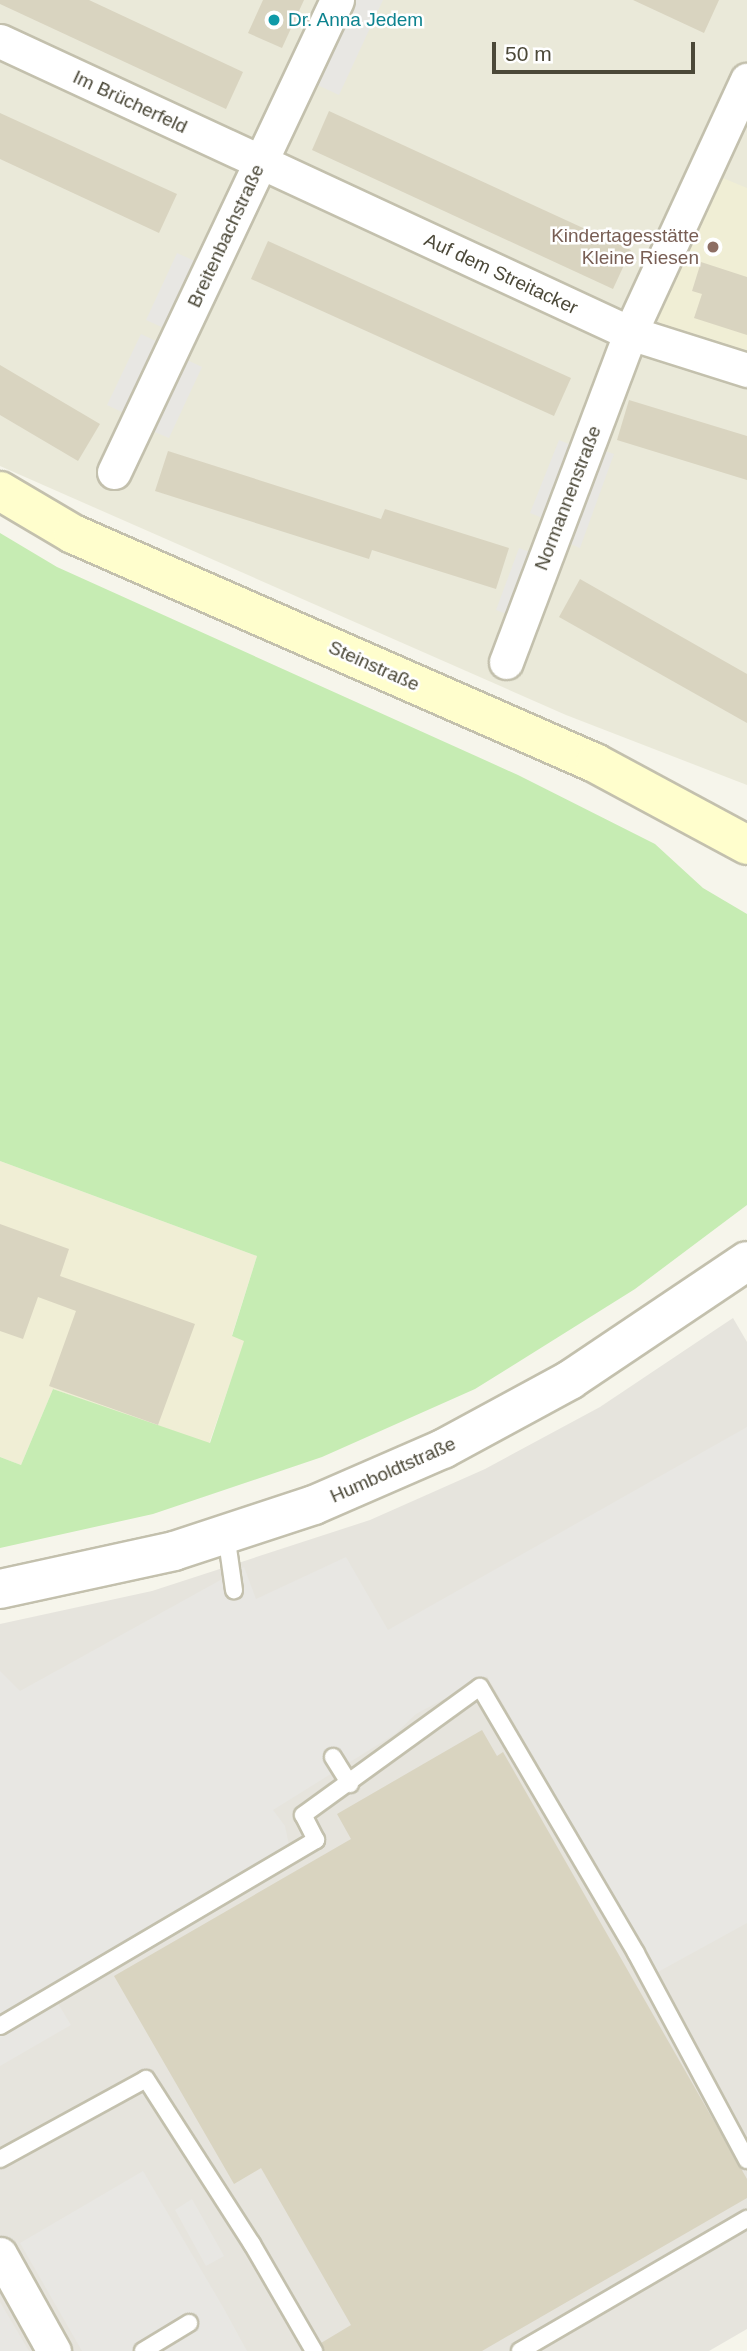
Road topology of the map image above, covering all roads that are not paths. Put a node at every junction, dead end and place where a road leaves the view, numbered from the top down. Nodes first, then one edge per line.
1 (337, 0) edge
2 (0, 41) edge
3 (743, 100) edge
4 (260, 164) junction
5 (630, 333) junction
6 (747, 370) edge
7 (114, 472) dead end
8 (0, 491) edge
9 (506, 662) dead end
10 (747, 845) edge
11 (747, 1261) edge
12 (226, 1535) junction
13 (0, 1590) edge
14 (234, 1590) dead end
15 (333, 1757) dead end
16 (350, 1784) junction
17 (0, 2026) edge
18 (0, 2159) edge
19 (747, 2160) edge
20 (747, 2219) edge
21 (0, 2254) edge
22 (189, 2323) dead end
23 (54, 2351) edge
24 (143, 2351) edge
25 (314, 2351) edge
26 (520, 2351) edge

1 - 4 street, Breitenbachstraße
2 - 4 street, Im Brücherfeld
3 - 5 street, Normannenstraße
4 - 5 street, Auf dem Streitacker
4 - 7 street, Breitenbachstraße
5 - 6 street, Auf dem Streitacker
5 - 9 street, Normannenstraße
8 - 10 main road, Steinstraße
11 - 12 street, Humboldtstraße
12 - 13 street, Humboldtstraße
12 - 14 lane
15 - 16 lane
16 - 17 lane
16 - 19 lane
18 - 25 lane
20 - 26 lane
21 - 23 street
22 - 24 lane

